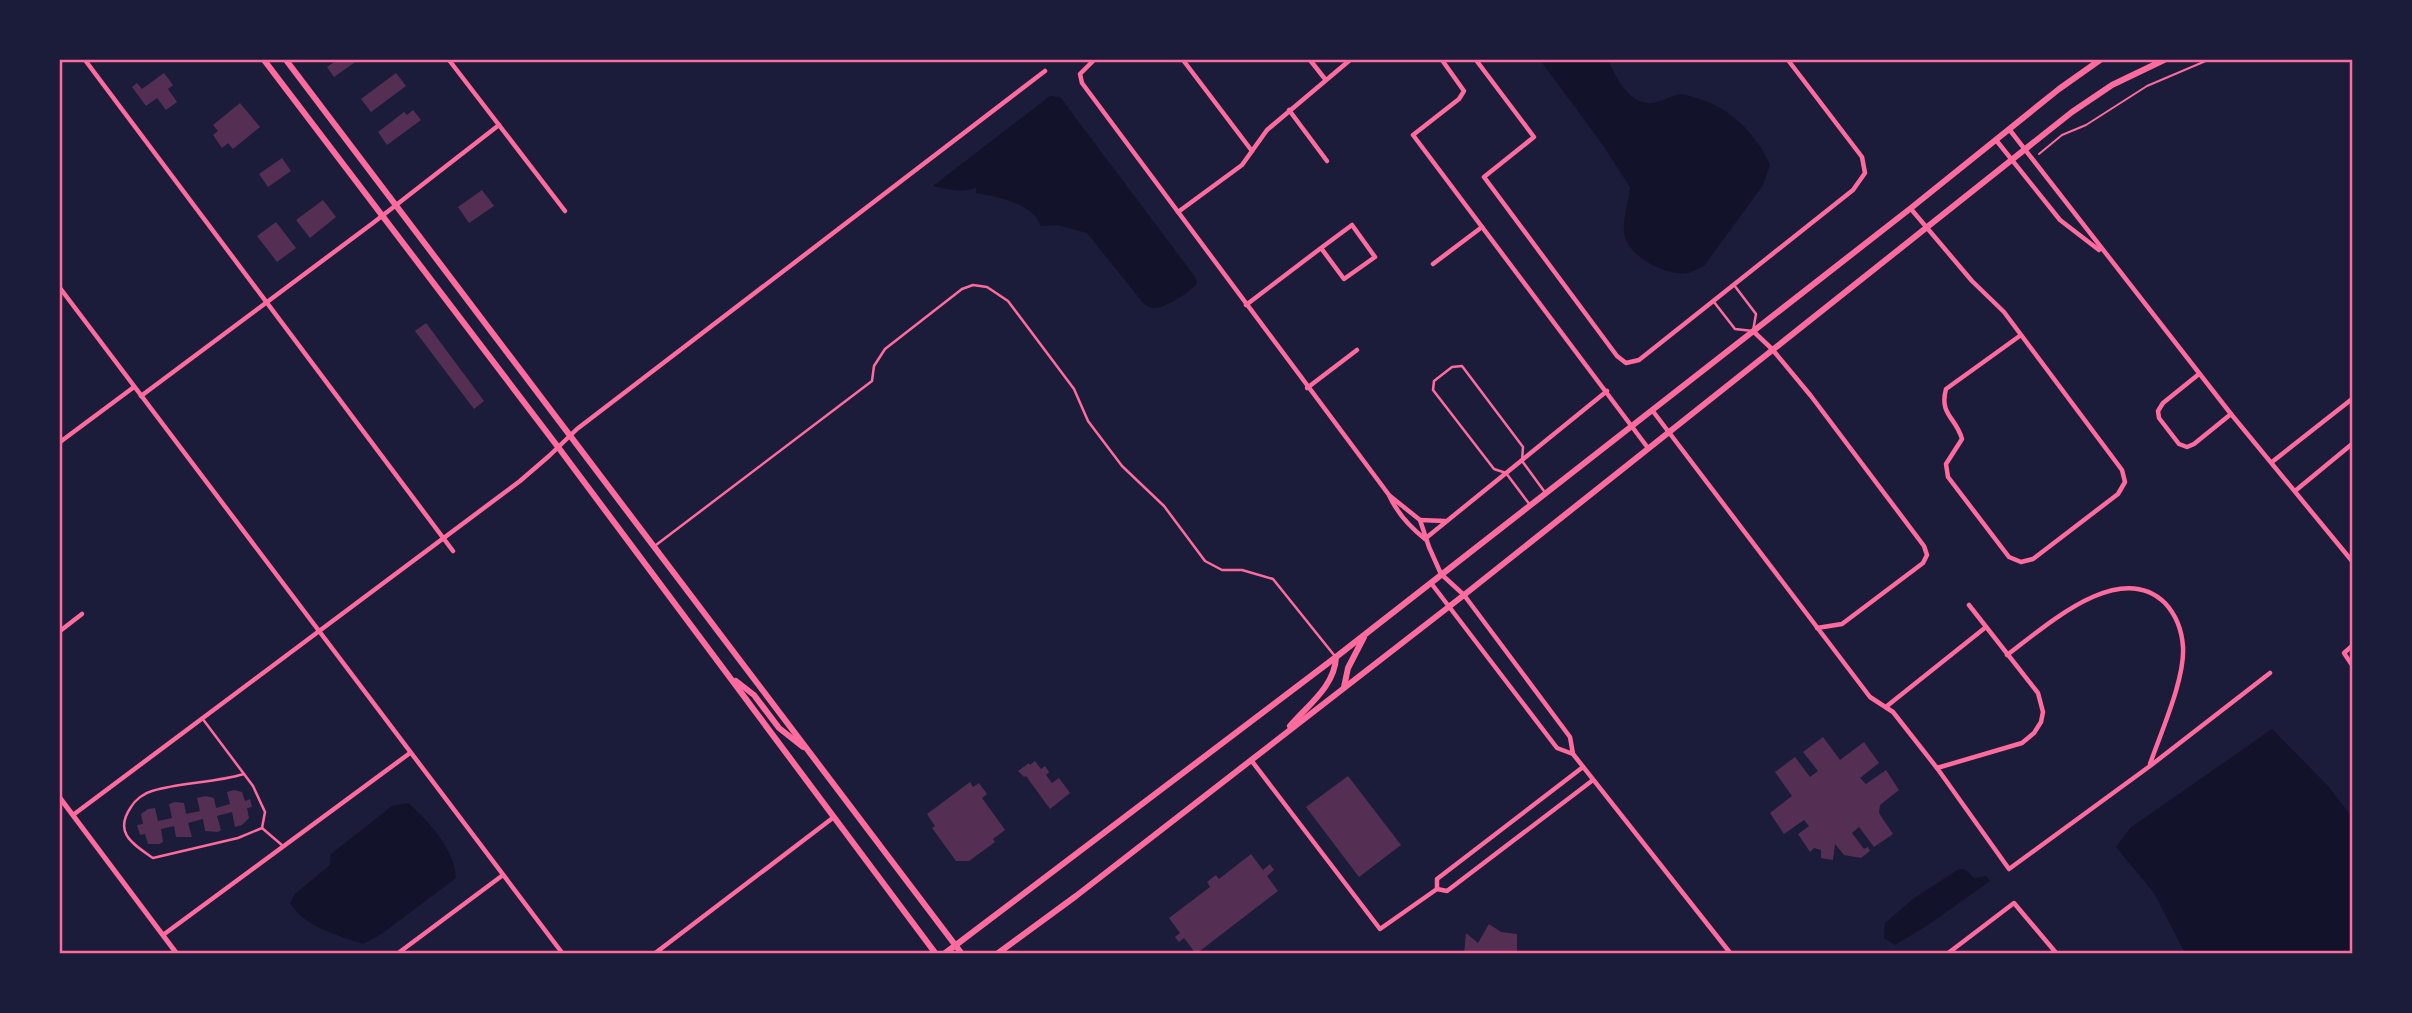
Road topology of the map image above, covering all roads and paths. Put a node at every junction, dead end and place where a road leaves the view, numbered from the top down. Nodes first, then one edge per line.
1 (85, 60) edge
2 (264, 60) edge
3 (286, 60) edge
4 (449, 60) edge
5 (1094, 60) edge
6 (1183, 60) edge
7 (1310, 60) edge
8 (1350, 60) edge
9 (1442, 60) edge
10 (1476, 60) edge
11 (1788, 60) edge
12 (2100, 60) edge
13 (2164, 60) edge
14 (2208, 60) edge
15 (1045, 71) dead end
16 (1325, 79) junction
17 (1289, 110) junction
18 (499, 125) junction
19 (2009, 130) junction
20 (1996, 140) junction
21 (1252, 151) junction
22 (2023, 151) junction
23 (2011, 160) junction
24 (1327, 161) dead end
25 (2031, 161) junction
26 (398, 205) junction
27 (1910, 208) junction
28 (565, 211) dead end
29 (1178, 212) junction
30 (382, 216) junction
31 (1482, 227) junction
32 (1927, 228) junction
33 (1321, 248) junction
34 (2105, 255) junction
35 (1433, 264) dead end
36 (1734, 285) junction
37 (60, 288) edge
38 (267, 302) junction
39 (1714, 302) junction
40 (1246, 305) junction
41 (1753, 331) junction
42 (2021, 335) junction
43 (1772, 349) junction
44 (1357, 350) dead end
45 (2199, 374) junction
46 (134, 387) junction
47 (1307, 388) junction
48 (1607, 391) junction
49 (142, 396) junction
50 (2353, 399) edge
51 (1653, 410) junction
52 (2231, 414) junction
53 (1632, 426) junction
54 (1669, 432) junction
55 (570, 436) junction
56 (60, 442) edge
57 (2353, 444) edge
58 (558, 447) junction
59 (1648, 448) junction
60 (1522, 461) junction
61 (2272, 462) junction
62 (1506, 473) junction
63 (2295, 491) junction
64 (1546, 494) junction
65 (1389, 495) junction
66 (1531, 505) junction
67 (1420, 520) junction
68 (1445, 521) junction
69 (443, 538) junction
70 (1425, 538) junction
71 (653, 547) junction
72 (453, 551) dead end
73 (2353, 561) edge
74 (1441, 574) junction
75 (1431, 582) junction
76 (1464, 595) junction
77 (1969, 605) dead end
78 (1448, 607) junction
79 (82, 614) dead end
80 (1818, 628) junction
81 (1986, 628) junction
82 (319, 630) junction
83 (60, 631) edge
84 (1366, 633) junction
85 (2353, 646) edge
86 (2007, 655) junction
87 (1336, 657) junction
88 (2353, 664) edge
89 (2270, 673) dead end
90 (729, 676) junction
91 (1345, 687) junction
92 (1887, 706) junction
93 (202, 718) junction
94 (1276, 740) junction
95 (809, 752) junction
96 (410, 753) junction
97 (1573, 754) junction
98 (1251, 760) junction
99 (1583, 766) junction
100 (2150, 766) junction
101 (1937, 768) junction
102 (244, 774) junction
103 (1593, 780) junction
104 (60, 798) edge
105 (73, 815) junction
106 (834, 817) junction
107 (262, 828) junction
108 (283, 846) junction
109 (503, 874) junction
110 (1437, 889) junction
111 (163, 935) junction
112 (956, 945) junction
113 (177, 954) edge
114 (397, 954) edge
115 (564, 954) edge
116 (654, 954) edge
117 (936, 954) edge
118 (944, 954) edge
119 (962, 954) edge
120 (997, 954) edge
121 (1731, 954) edge
122 (1947, 954) edge
123 (2057, 954) edge

1 - 38 street
2 - 30 main road
3 - 26 main road
4 - 18 street
5 - 29 street
6 - 21 street
7 - 16 street
8 - 16 street
9 - 31 street
10 - 39 street
11 - 36 street
12 - 19 main road
13 - 22 main road
14 - 25 path
15 - 55 street
16 - 17 street
17 - 21 street
17 - 24 street
18 - 26 street
18 - 28 street
19 - 20 main road
19 - 22 street
20 - 23 street
20 - 27 main road
21 - 29 street
22 - 23 main road
22 - 25 street
23 - 32 main road
23 - 34 street
25 - 34 street
26 - 30 street
26 - 55 main road
27 - 32 street
27 - 41 main road
29 - 40 street
30 - 38 street
30 - 58 main road
31 - 35 street
31 - 48 street
32 - 42 street
32 - 43 main road
33 - 33 street
33 - 40 street
34 - 45 street
36 - 39 street
36 - 41 lane
37 - 46 street
38 - 49 street
38 - 69 street
39 - 41 lane
40 - 47 street
41 - 43 street
41 - 51 main road
42 - 42 street
43 - 54 main road
43 - 80 street
44 - 47 street
45 - 52 street
45 - 52 street
46 - 49 street
46 - 56 street
47 - 65 street
48 - 53 street
48 - 60 street
49 - 82 street
50 - 61 street
51 - 53 main road
51 - 54 street
52 - 61 street
53 - 59 street
53 - 64 main road
54 - 59 main road
54 - 80 street
55 - 58 street
55 - 71 main road
57 - 63 street
58 - 69 street
58 - 90 main road
59 - 76 main road
60 - 62 street
60 - 62 lane
60 - 64 lane
61 - 63 street
62 - 66 lane
62 - 68 street
63 - 73 street
64 - 66 main road
65 - 67 street
65 - 70 street
66 - 74 main road
67 - 68 street
67 - 70 street
68 - 70 street
69 - 72 street
69 - 82 street
70 - 74 street
71 - 87 lane
71 - 95 main road
74 - 75 main road
74 - 76 street
75 - 78 street
75 - 84 main road
76 - 78 main road
76 - 97 street
77 - 81 street
78 - 91 main road
78 - 97 street
79 - 83 street
80 - 92 street
81 - 86 street
81 - 92 street
82 - 93 street
82 - 96 street
84 - 87 main road
84 - 91 main road
85 - 88 street
86 - 100 street
86 - 101 street
87 - 94 main road
87 - 112 main road
89 - 100 street
90 - 95 main road
90 - 106 main road
91 - 94 main road
92 - 101 street
93 - 102 lane
93 - 105 street
94 - 98 main road
95 - 112 main road
96 - 108 street
96 - 109 street
97 - 99 street
98 - 110 street
98 - 120 main road
99 - 103 street
99 - 110 street
100 - 101 street
102 - 107 lane
102 - 107 lane
103 - 110 street
103 - 121 street
104 - 105 street
105 - 111 street
106 - 116 street
106 - 117 main road
107 - 108 lane
108 - 111 street
109 - 114 street
109 - 115 street
111 - 113 street
112 - 118 main road
112 - 119 main road
122 - 123 street

